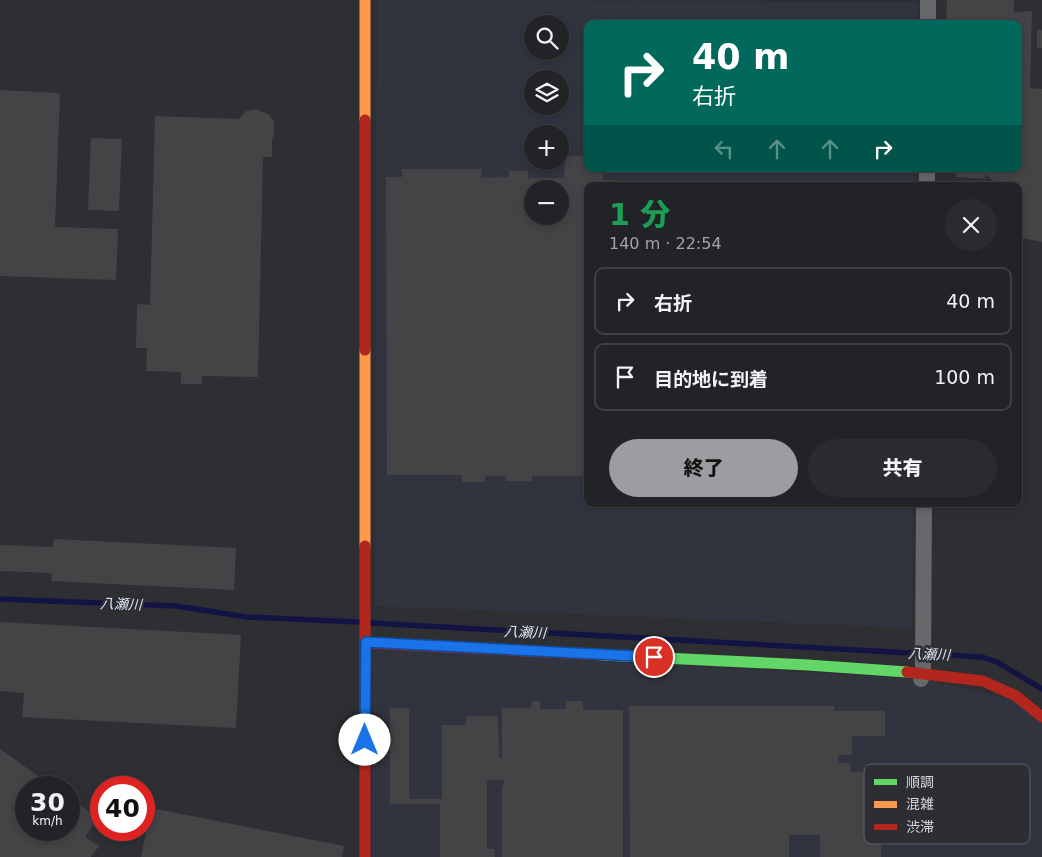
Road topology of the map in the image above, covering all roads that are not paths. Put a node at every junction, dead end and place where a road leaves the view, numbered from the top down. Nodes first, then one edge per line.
1 (366, 0) edge
2 (928, 0) edge
3 (928, 20) edge
4 (924, 507) edge
5 (366, 637) junction
6 (922, 674) junction
7 (1042, 717) edge
8 (365, 857) edge

1 - 5 street
2 - 3 street
4 - 6 street
5 - 6 street
5 - 8 street
6 - 7 street

